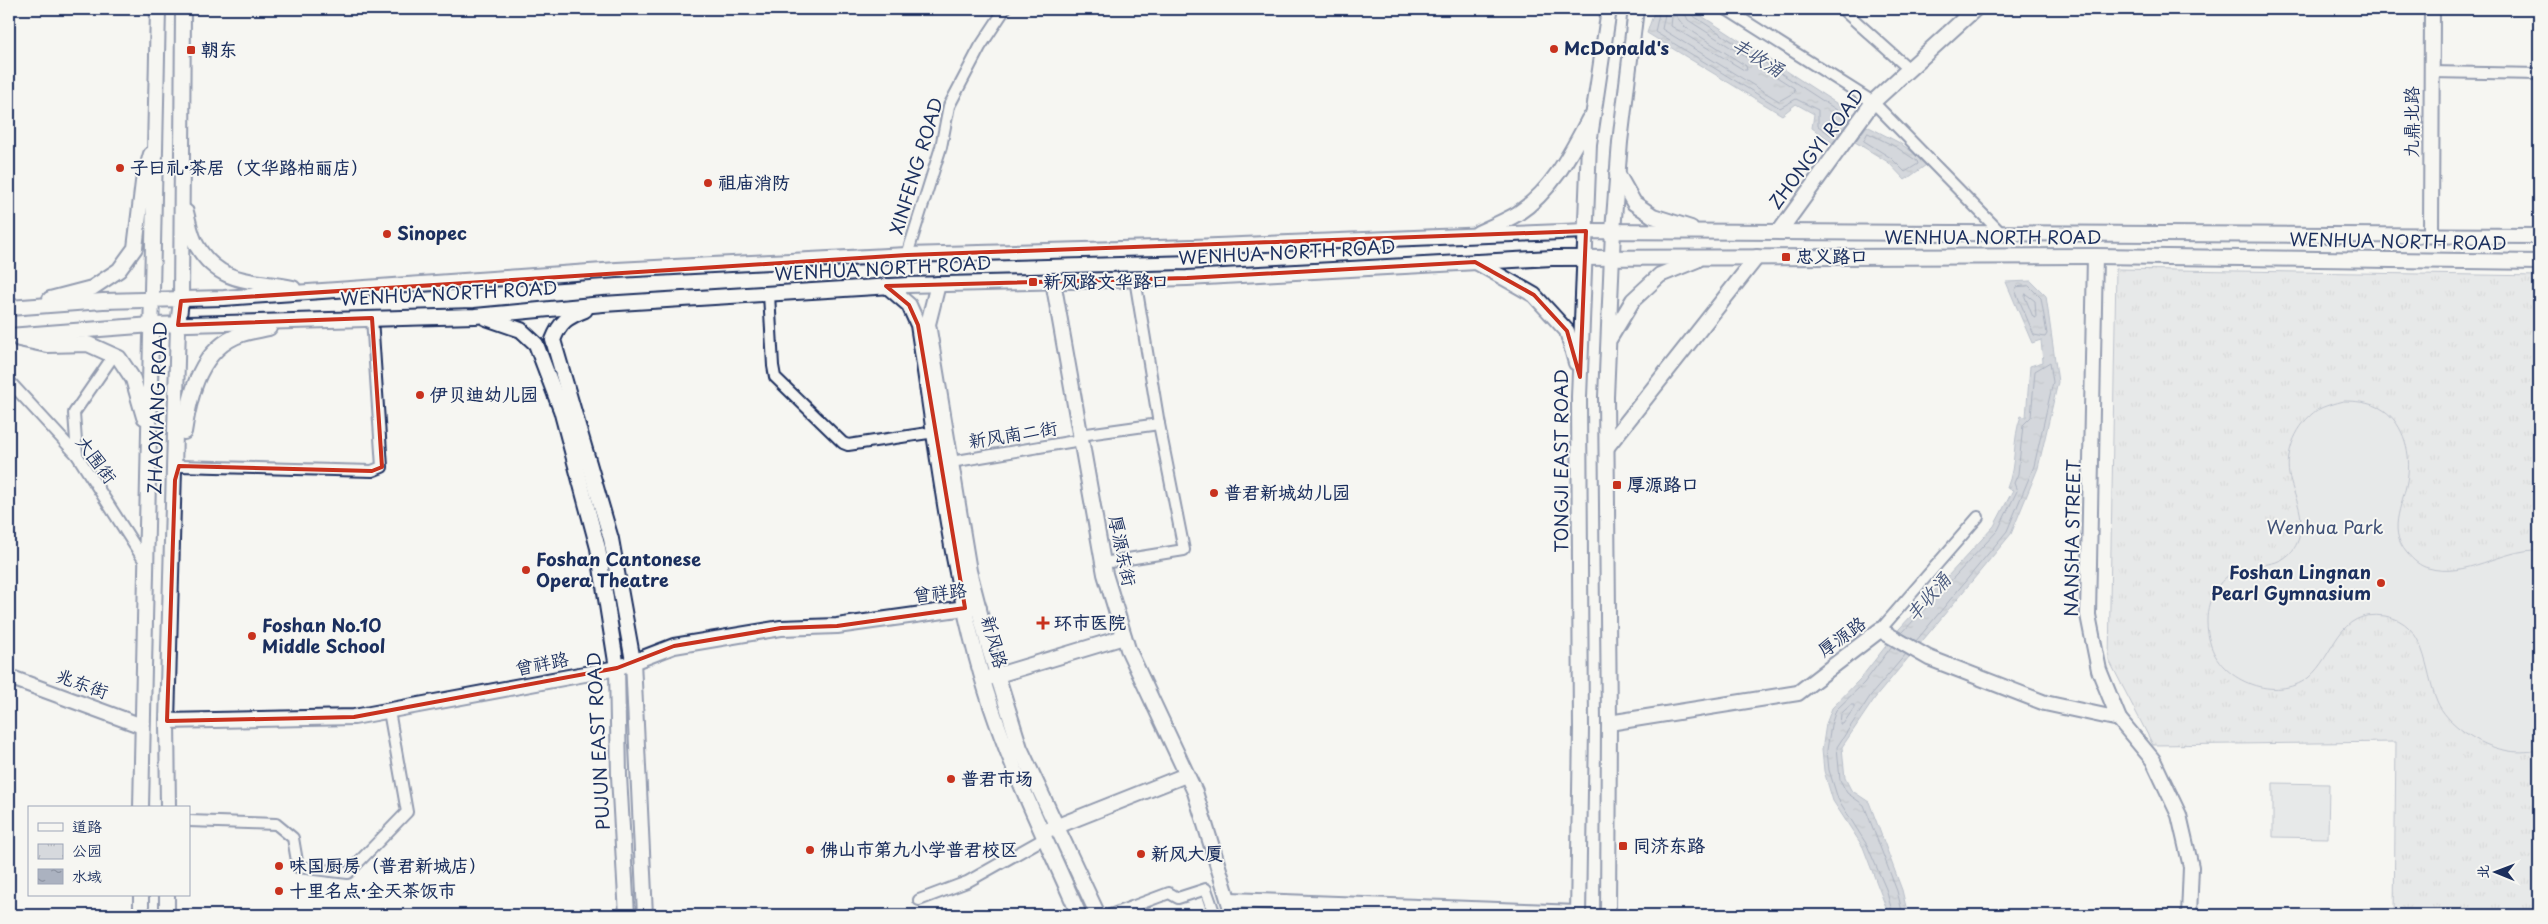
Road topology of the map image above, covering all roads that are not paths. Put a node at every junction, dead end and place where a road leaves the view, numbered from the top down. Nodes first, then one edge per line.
1 (158, 9) edge
2 (183, 9) edge
3 (1005, 9) edge
4 (1609, 9) edge
5 (1636, 9) edge
6 (1726, 9) edge
7 (1842, 9) edge
8 (2432, 9) edge
9 (1966, 11) edge
10 (1909, 69) junction
11 (2431, 72) junction
12 (2539, 74) edge
13 (1871, 105) junction
14 (1594, 107) junction
15 (156, 136) junction
16 (1617, 173) junction
17 (182, 198) junction
18 (1586, 231) junction
19 (1613, 231) junction
20 (1703, 232) junction
21 (1779, 232) junction
22 (2001, 233) junction
23 (2431, 235) junction
24 (1473, 236) junction
25 (2539, 236) edge
26 (907, 256) junction
27 (2095, 256) junction
28 (1612, 257) junction
29 (1704, 257) junction
30 (1758, 257) junction
31 (1585, 258) junction
32 (1475, 262) junction
33 (2539, 262) edge
34 (1135, 279) junction
35 (1053, 281) junction
36 (938, 284) junction
37 (886, 286) junction
38 (311, 292) junction
39 (770, 294) junction
40 (152, 300) junction
41 (181, 300) junction
42 (603, 304) junction
43 (11, 308) edge
44 (475, 316) junction
45 (372, 318) junction
46 (306, 319) junction
47 (152, 325) junction
48 (178, 325) junction
49 (9, 336) edge
50 (553, 340) junction
51 (1608, 341) junction
52 (536, 344) junction
53 (114, 355) junction
54 (1580, 377) junction
55 (9, 381) edge
56 (1159, 424) junction
57 (935, 432) junction
58 (1080, 438) junction
59 (1607, 447) junction
60 (76, 455) junction
61 (149, 456) junction
62 (951, 462) junction
63 (179, 466) junction
64 (175, 480) junction
65 (1978, 517) dead end
66 (1103, 562) junction
67 (147, 566) junction
68 (972, 608) junction
69 (1880, 630) junction
70 (1124, 637) junction
71 (633, 661) junction
72 (617, 668) junction
73 (9, 677) edge
74 (991, 677) junction
75 (389, 712) junction
76 (2119, 719) junction
77 (167, 721) junction
78 (1609, 723) junction
79 (142, 726) junction
80 (1186, 775) junction
81 (141, 806) edge
82 (168, 806) edge
83 (190, 821) edge
84 (1056, 826) junction
85 (1044, 835) junction
86 (141, 896) edge
87 (167, 896) edge
88 (919, 900) dead end
89 (1230, 900) junction
90 (1578, 914) edge
91 (141, 915) edge
92 (167, 915) edge
93 (627, 915) edge
94 (645, 915) edge
95 (1079, 915) edge
96 (1098, 915) edge
97 (1110, 915) edge
98 (1215, 915) edge
99 (1233, 915) edge
100 (1608, 915) edge
101 (2189, 915) edge

1 - 15 main road, ZHAOXIANG ROAD
2 - 17 main road, ZHAOXIANG ROAD
3 - 26 street, XINFENG ROAD
4 - 14 main road, TONGJI EAST ROAD
5 - 16 main road
6 - 13 street
7 - 10 street
8 - 11 main road, 九鼎北路
9 - 10 main road, ZHONGYI ROAD
10 - 13 main road, ZHONGYI ROAD
11 - 12 street
11 - 23 main road, 九鼎北路
13 - 21 main road, ZHONGYI ROAD
13 - 22 street
14 - 18 main road, TONGJI EAST ROAD
14 - 24 main road
15 - 40 main road, ZHAOXIANG ROAD
15 - 43 main road
16 - 19 main road
16 - 20 main road
17 - 38 main road
17 - 41 main road, ZHAOXIANG ROAD
18 - 19 main road, WENHUA NORTH ROAD
18 - 24 main road, WENHUA NORTH ROAD
18 - 31 main road, TONGJI EAST ROAD
19 - 20 main road, WENHUA NORTH ROAD
19 - 28 main road
20 - 21 main road, WENHUA NORTH ROAD
21 - 22 main road, WENHUA NORTH ROAD
22 - 23 main road, WENHUA NORTH ROAD
23 - 25 main road, WENHUA NORTH ROAD
24 - 26 main road, WENHUA NORTH ROAD
26 - 38 main road, WENHUA NORTH ROAD
27 - 30 main road, WENHUA NORTH ROAD
27 - 33 main road, WENHUA NORTH ROAD
27 - 76 main road, NANSHA STREET
28 - 29 main road, WENHUA NORTH ROAD
28 - 31 main road, WENHUA NORTH ROAD
28 - 51 main road
29 - 30 main road, WENHUA NORTH ROAD
29 - 51 main road
30 - 59 main road
31 - 32 main road, WENHUA NORTH ROAD
31 - 54 main road, TONGJI EAST ROAD
32 - 34 main road, WENHUA NORTH ROAD
32 - 54 main road
34 - 35 main road, WENHUA NORTH ROAD
34 - 56 street
35 - 36 main road, WENHUA NORTH ROAD
35 - 58 main road, 厚源东街
36 - 37 main road, WENHUA NORTH ROAD
36 - 62 main road, 新风路
37 - 39 main road, WENHUA NORTH ROAD
37 - 57 main road, 新风路
38 - 41 main road, WENHUA NORTH ROAD
39 - 42 main road, WENHUA NORTH ROAD
39 - 57 street
40 - 41 main road, WENHUA NORTH ROAD
40 - 43 main road, WENHUA NORTH ROAD
40 - 47 main road, ZHAOXIANG ROAD
41 - 48 main road, ZHAOXIANG ROAD
42 - 44 main road, WENHUA NORTH ROAD
42 - 50 main road
44 - 45 main road, WENHUA NORTH ROAD
44 - 52 main road, PUJUN EAST ROAD
45 - 46 main road, WENHUA NORTH ROAD
45 - 63 street
46 - 48 main road, WENHUA NORTH ROAD
46 - 63 main road
47 - 48 main road, WENHUA NORTH ROAD
47 - 49 main road, WENHUA NORTH ROAD
47 - 61 main road, ZHAOXIANG ROAD
48 - 64 main road, ZHAOXIANG ROAD
49 - 53 main road
50 - 52 main road
50 - 71 main road, PUJUN EAST ROAD
51 - 59 main road
52 - 72 main road, PUJUN EAST ROAD
53 - 60 street
53 - 61 main road
54 - 90 main road, TONGJI EAST ROAD
55 - 60 street, 大围街
56 - 58 street, 新风南二街
56 - 66 street
57 - 68 main road, 新风路
58 - 62 street, 新风南二街
58 - 66 main road, 厚源东街
59 - 78 main road
60 - 67 street, 大围街
61 - 67 main road, ZHAOXIANG ROAD
62 - 68 main road, 新风路
63 - 64 main road
64 - 77 main road, ZHAOXIANG ROAD
65 - 69 street
66 - 70 main road, 厚源东街
67 - 79 main road, ZHAOXIANG ROAD
68 - 71 main road, 曾祥路
68 - 74 main road, 新风路
69 - 76 main road, 厚源路
69 - 78 main road, 厚源路
70 - 74 main road
70 - 80 main road, 厚源东街
71 - 72 main road, 曾祥路
71 - 94 main road, PUJUN EAST ROAD
72 - 75 main road, 曾祥路
72 - 93 main road, PUJUN EAST ROAD
73 - 79 main road, 兆东街
74 - 84 main road, 新风路
74 - 85 main road, 新风路
75 - 77 main road, 曾祥路
75 - 83 street
76 - 101 main road, NANSHA STREET
77 - 82 main road, ZHAOXIANG ROAD
78 - 100 main road
79 - 81 main road, ZHAOXIANG ROAD
80 - 84 main road
80 - 89 main road, 厚源东街
84 - 85 main road
84 - 96 main road, 新风路
85 - 88 street
85 - 95 main road, 新风路
86 - 91 main road
87 - 92 main road
89 - 90 main road
89 - 99 main road, 厚源东街
97 - 98 street

